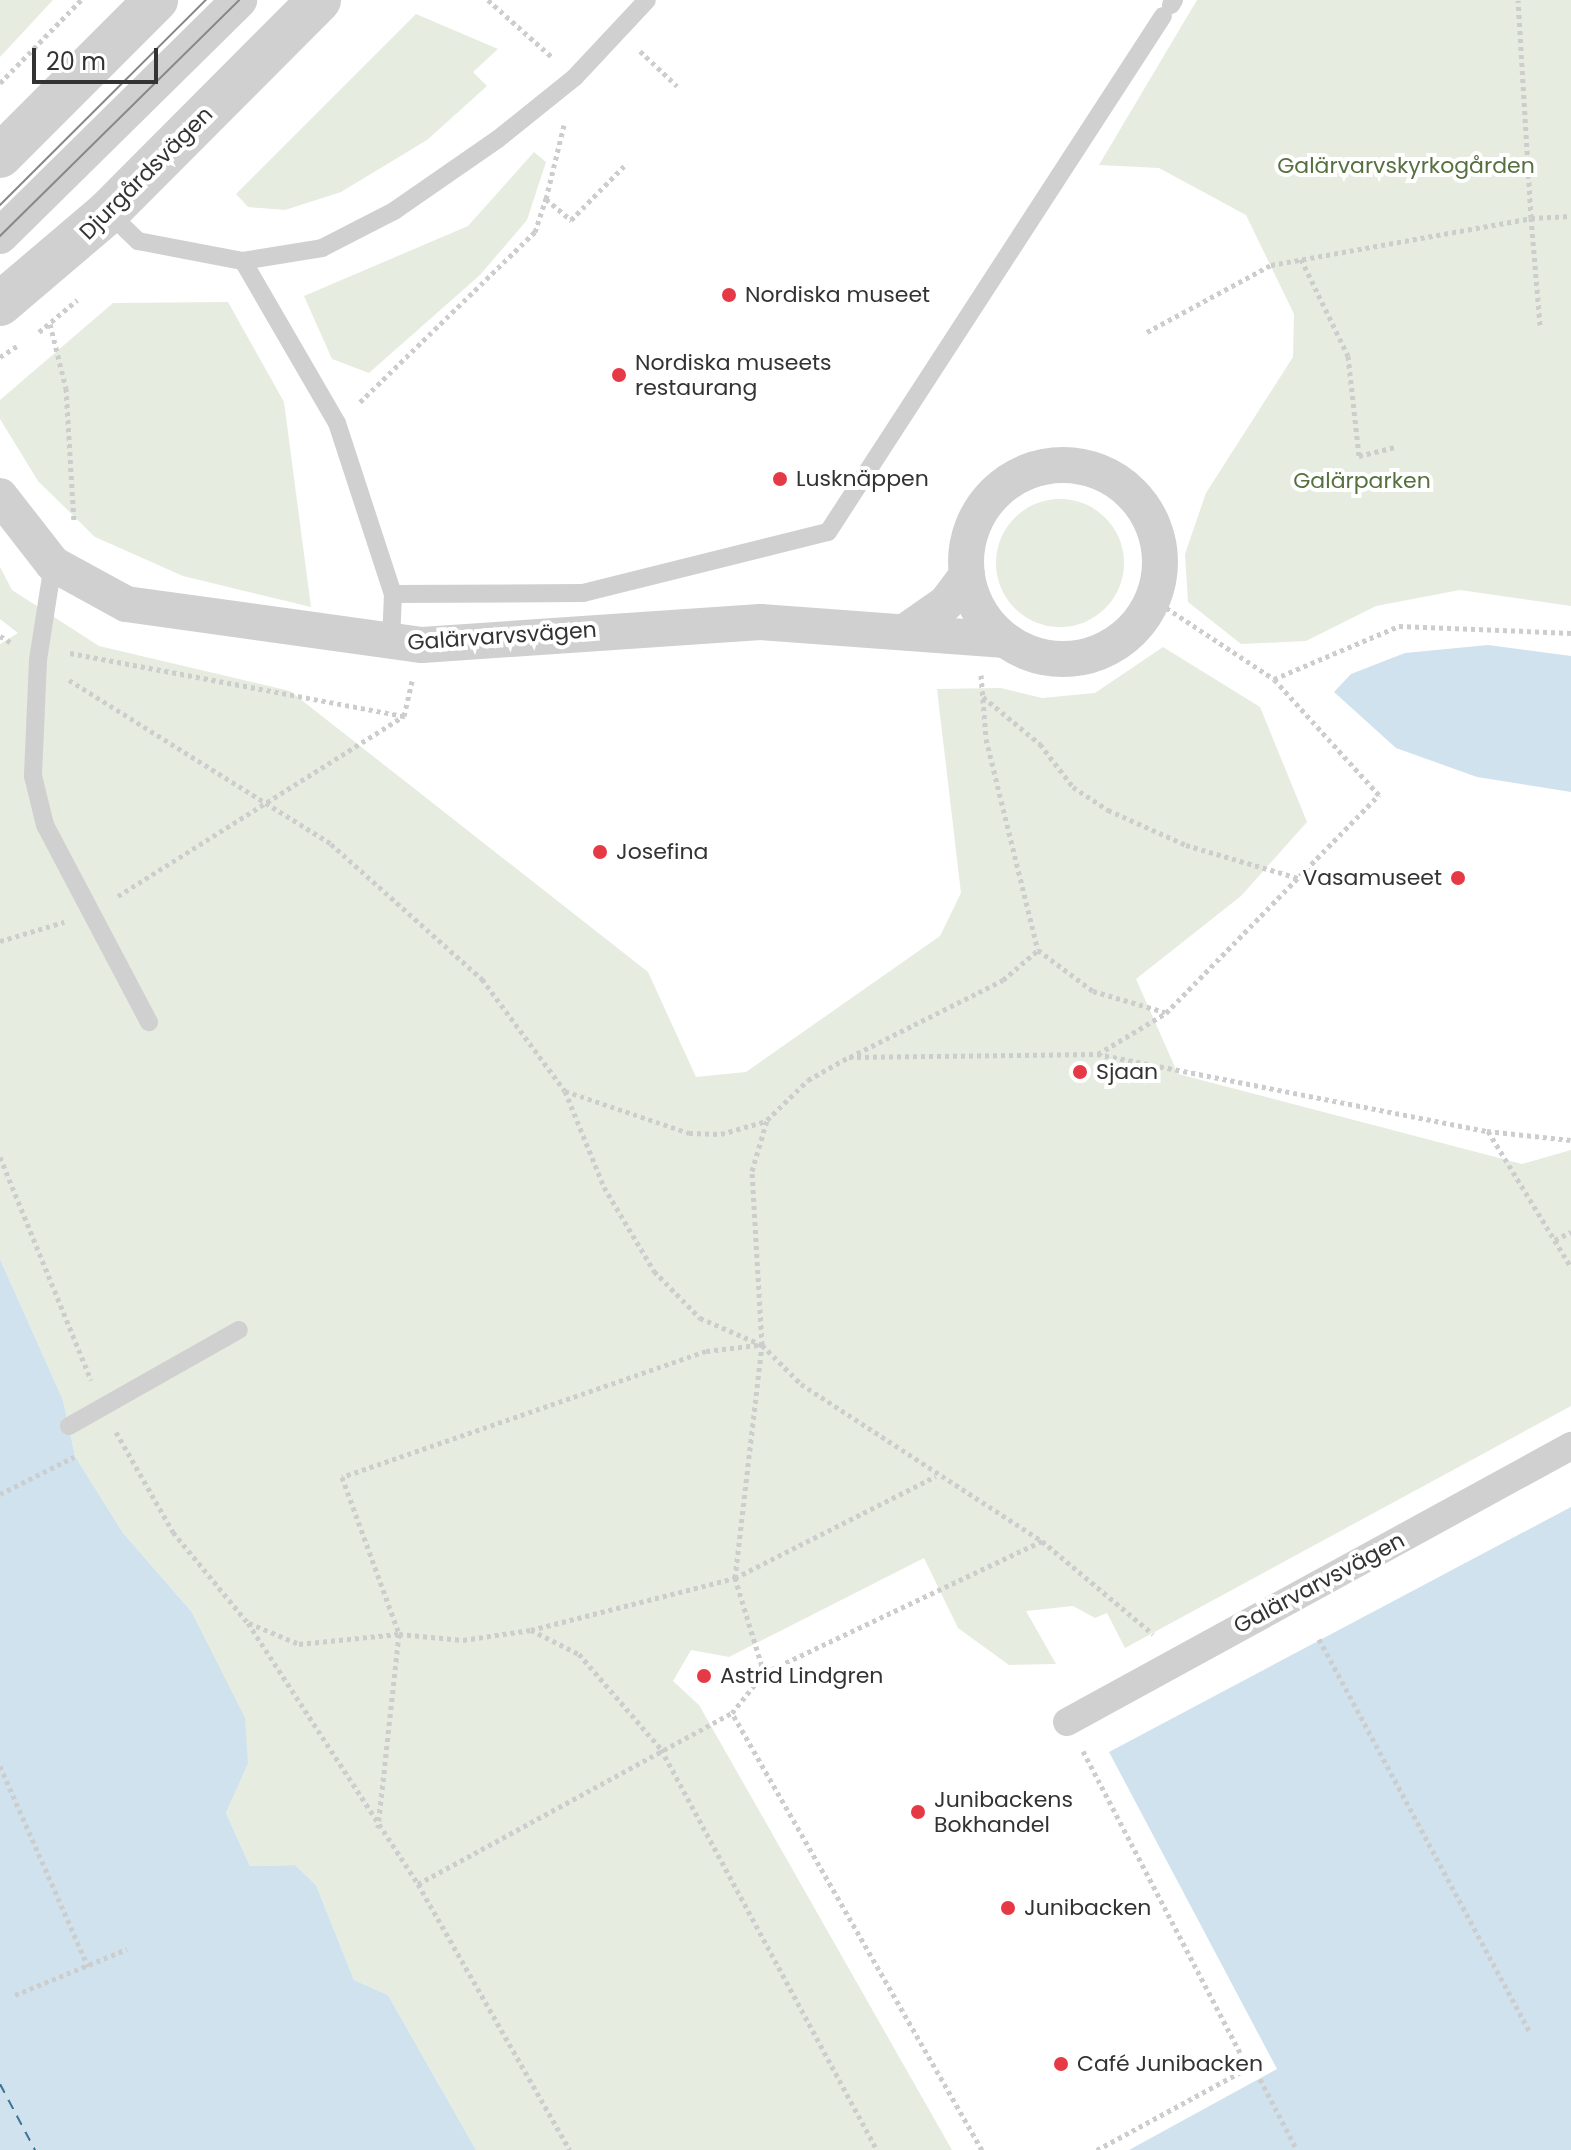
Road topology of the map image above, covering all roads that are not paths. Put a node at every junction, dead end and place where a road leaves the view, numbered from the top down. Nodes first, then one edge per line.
1 (156, 0) edge
2 (206, 0) edge
3 (239, 0) edge
4 (319, 0) edge
5 (647, 0) edge
6 (1170, 7) edge
7 (0, 156) edge
8 (0, 205) edge
9 (108, 212) junction
10 (0, 236) edge
11 (243, 261) junction
12 (0, 304) edge
13 (0, 496) edge
14 (65, 571) junction
15 (967, 575) junction
16 (393, 594) junction
17 (906, 631) junction
18 (992, 639) junction
19 (406, 643) junction
20 (149, 1022) dead end
21 (239, 1330) dead end
22 (69, 1426) dead end
23 (1571, 1446) edge
24 (1067, 1722) road end

1 - 7 street
2 - 8 street
3 - 10 street
4 - 9 street, Djurgårdsvägen
5 - 11 lane
6 - 16 lane
9 - 11 lane
9 - 12 street, Djurgårdsvägen
11 - 16 lane
13 - 14 street, Galärvarvsvägen
14 - 19 street, Galärvarvsvägen
14 - 20 lane
15 - 17 street
15 - 18 street
15 - 18 street, Galärvarvsvägen
16 - 19 lane
17 - 18 street, Galärvarvsvägen
17 - 19 street, Galärvarvsvägen
21 - 22 lane
23 - 24 street, Galärvarvsvägen

